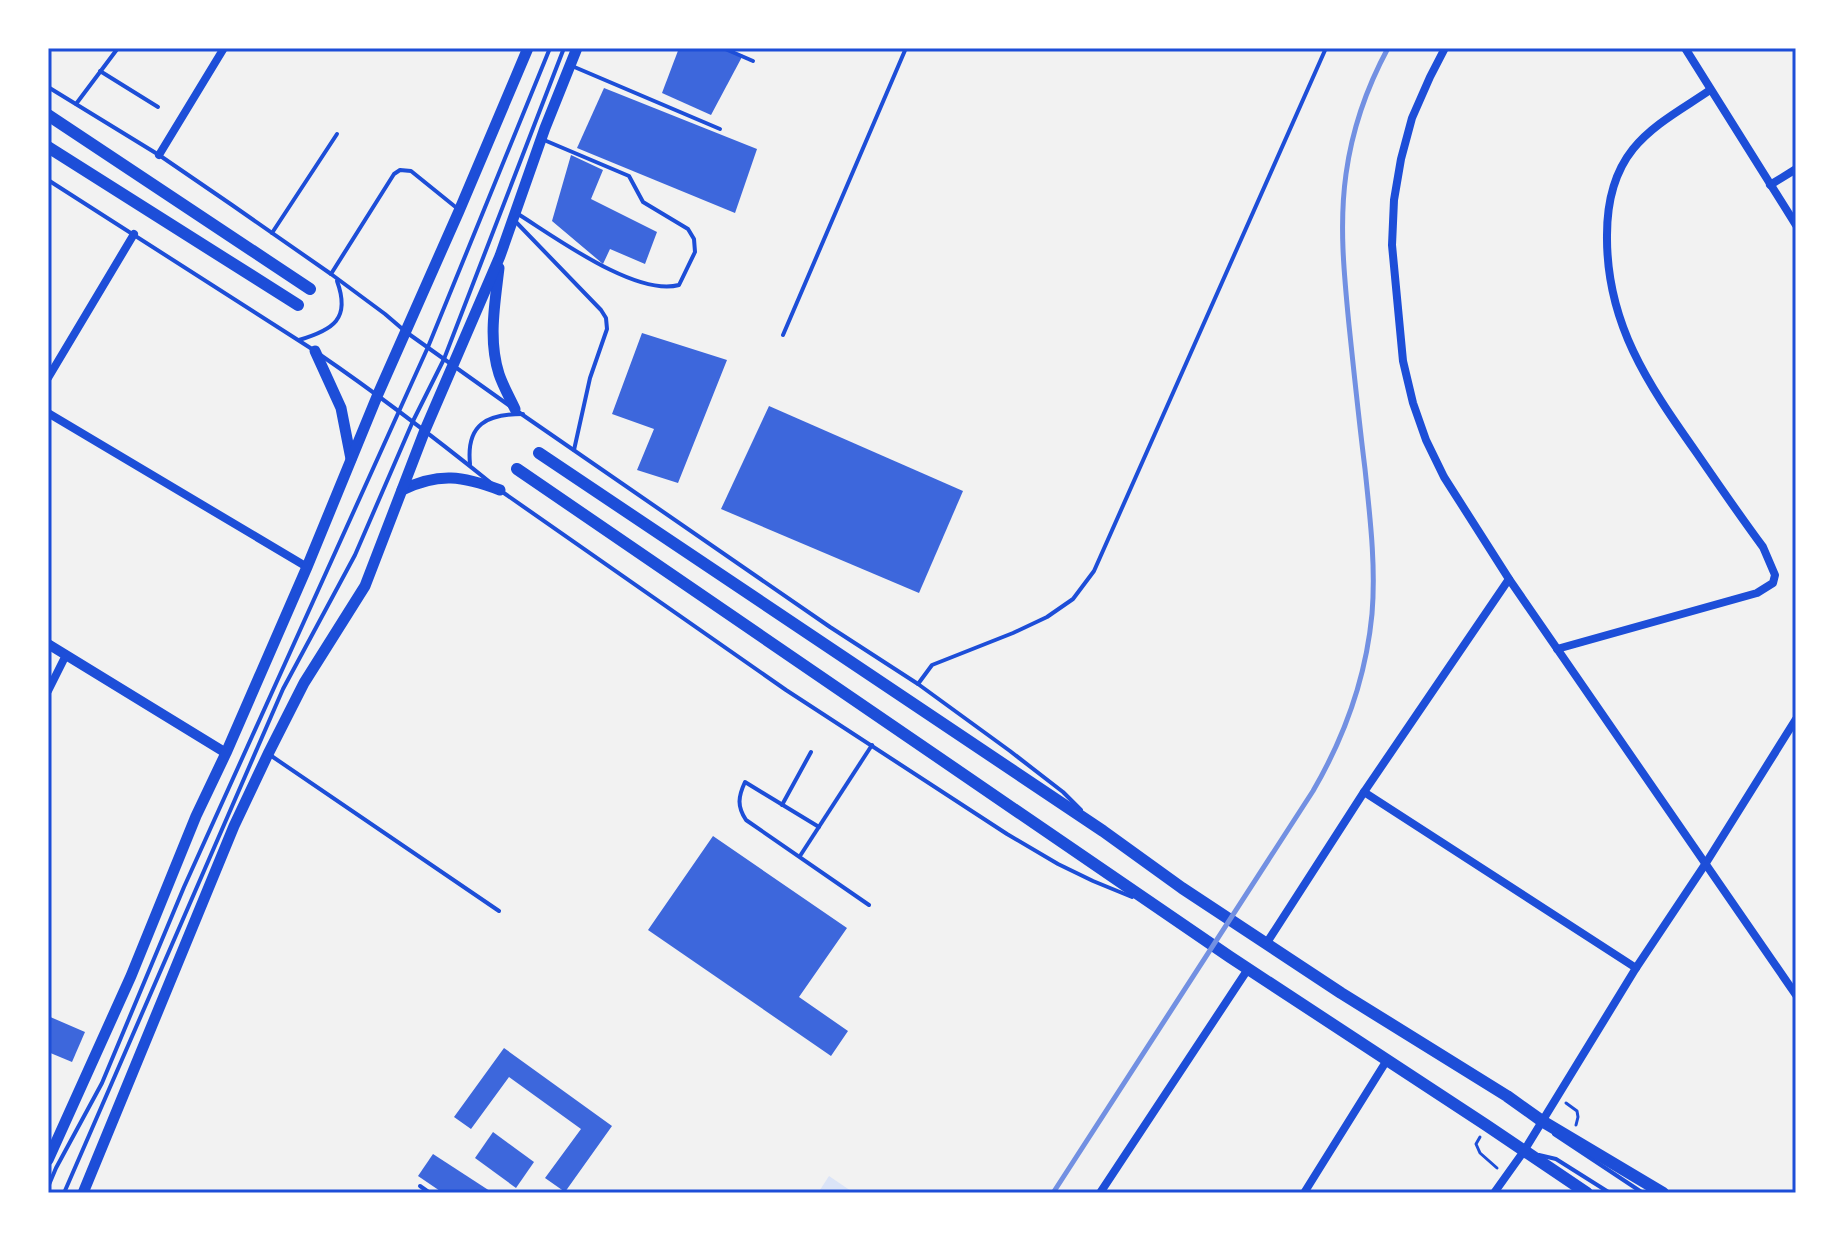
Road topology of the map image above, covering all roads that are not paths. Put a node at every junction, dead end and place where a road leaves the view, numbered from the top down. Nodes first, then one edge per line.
1 (118, 48) edge
2 (224, 48) edge
3 (528, 48) edge
4 (550, 48) edge
5 (564, 48) edge
6 (577, 48) edge
7 (723, 48) edge
8 (906, 48) edge
9 (1326, 48) edge
10 (1445, 48) edge
11 (1685, 48) edge
12 (753, 61) dead end
13 (569, 66) junction
14 (100, 71) junction
15 (48, 87) edge
16 (1710, 90) junction
17 (76, 104) junction
18 (158, 107) dead end
19 (48, 115) edge
20 (720, 129) dead end
21 (337, 134) dead end
22 (541, 139) junction
23 (48, 147) edge
24 (159, 155) junction
25 (1796, 169) edge
26 (48, 180) edge
27 (1770, 185) junction
28 (459, 211) junction
29 (515, 216) junction
30 (1796, 225) edge
31 (272, 233) junction
32 (134, 234) junction
33 (500, 256) junction
34 (331, 274) junction
35 (337, 278) junction
36 (310, 289) dead end
37 (298, 305) dead end
38 (406, 332) junction
39 (783, 335) dead end
40 (299, 340) junction
41 (428, 347) junction
42 (315, 351) junction
43 (448, 362) junction
44 (48, 378) edge
45 (378, 394) junction
46 (398, 410) junction
47 (519, 412) junction
48 (48, 413) edge
49 (413, 421) junction
50 (425, 430) junction
51 (574, 450) junction
52 (539, 453) dead end
53 (351, 460) junction
54 (470, 466) junction
55 (517, 469) dead end
56 (402, 490) junction
57 (500, 490) junction
58 (307, 567) junction
59 (1509, 579) junction
60 (48, 644) edge
61 (1557, 649) junction
62 (66, 655) junction
63 (918, 684) junction
64 (48, 691) edge
65 (1796, 719) edge
66 (872, 745) junction
67 (811, 752) dead end
68 (226, 753) junction
69 (268, 754) junction
70 (1364, 792) junction
71 (782, 805) junction
72 (819, 827) junction
73 (1103, 831) junction
74 (800, 856) junction
75 (1706, 863) junction
76 (869, 905) dead end
77 (1160, 909) junction
78 (499, 911) dead end
79 (1266, 944) junction
80 (1636, 968) junction
81 (1248, 969) junction
82 (1796, 995) edge
83 (1387, 1060) junction
84 (1542, 1121) junction
85 (1524, 1151) junction
86 (49, 1155) edge
87 (420, 1186) dead end
88 (48, 1187) edge
89 (64, 1193) edge
90 (83, 1193) edge
91 (430, 1193) edge
92 (1100, 1193) edge
93 (1304, 1193) edge
94 (1494, 1193) edge
95 (1587, 1193) edge
96 (1610, 1193) edge
97 (1643, 1193) edge
98 (1663, 1193) edge

1 - 14 lane
2 - 24 street
3 - 28 main road
4 - 41 lane
5 - 43 lane
6 - 13 main road
7 - 12 lane
8 - 39 lane
9 - 63 lane
10 - 59 street
11 - 16 street
13 - 20 lane
13 - 22 main road
14 - 17 lane
14 - 18 lane
15 - 17 lane
16 - 27 street
16 - 61 street
17 - 24 lane
19 - 36 main road
21 - 31 lane
22 - 29 main road
22 - 29 lane
23 - 37 main road
24 - 31 lane
25 - 27 street
26 - 32 lane
27 - 30 street
28 - 34 lane
28 - 38 main road
29 - 33 main road
29 - 51 lane
31 - 34 lane
32 - 40 lane
32 - 44 street
33 - 43 main road
33 - 47 main road
34 - 35 lane
35 - 38 lane
35 - 40 lane
38 - 41 lane
38 - 45 main road
40 - 42 lane
41 - 43 lane
41 - 46 lane
42 - 45 lane
42 - 53 main road
43 - 47 lane
43 - 49 lane
43 - 50 main road
45 - 46 lane
45 - 53 main road
46 - 49 lane
46 - 88 lane
47 - 51 lane
47 - 54 lane
48 - 58 street
49 - 50 lane
49 - 89 lane
50 - 54 lane
50 - 56 main road
51 - 63 lane
52 - 73 main road
53 - 58 main road
54 - 57 lane
55 - 77 main road
56 - 57 main road
56 - 69 main road
57 - 66 lane
58 - 68 main road
59 - 61 street
59 - 70 street
60 - 62 street
61 - 75 street
62 - 64 street
62 - 68 street
63 - 73 lane
65 - 75 street
66 - 72 lane
66 - 77 lane
67 - 71 lane
68 - 86 main road
69 - 78 lane
69 - 90 main road
70 - 79 street
70 - 80 street
71 - 72 lane
71 - 74 lane
72 - 74 lane
73 - 79 main road
74 - 76 lane
75 - 80 street
75 - 82 street
77 - 81 main road
79 - 84 main road
80 - 84 street
81 - 83 main road
81 - 92 street
83 - 85 main road
83 - 93 street
84 - 85 street
84 - 97 lane
84 - 98 main road
85 - 94 street
85 - 95 main road
85 - 96 lane
87 - 91 lane

